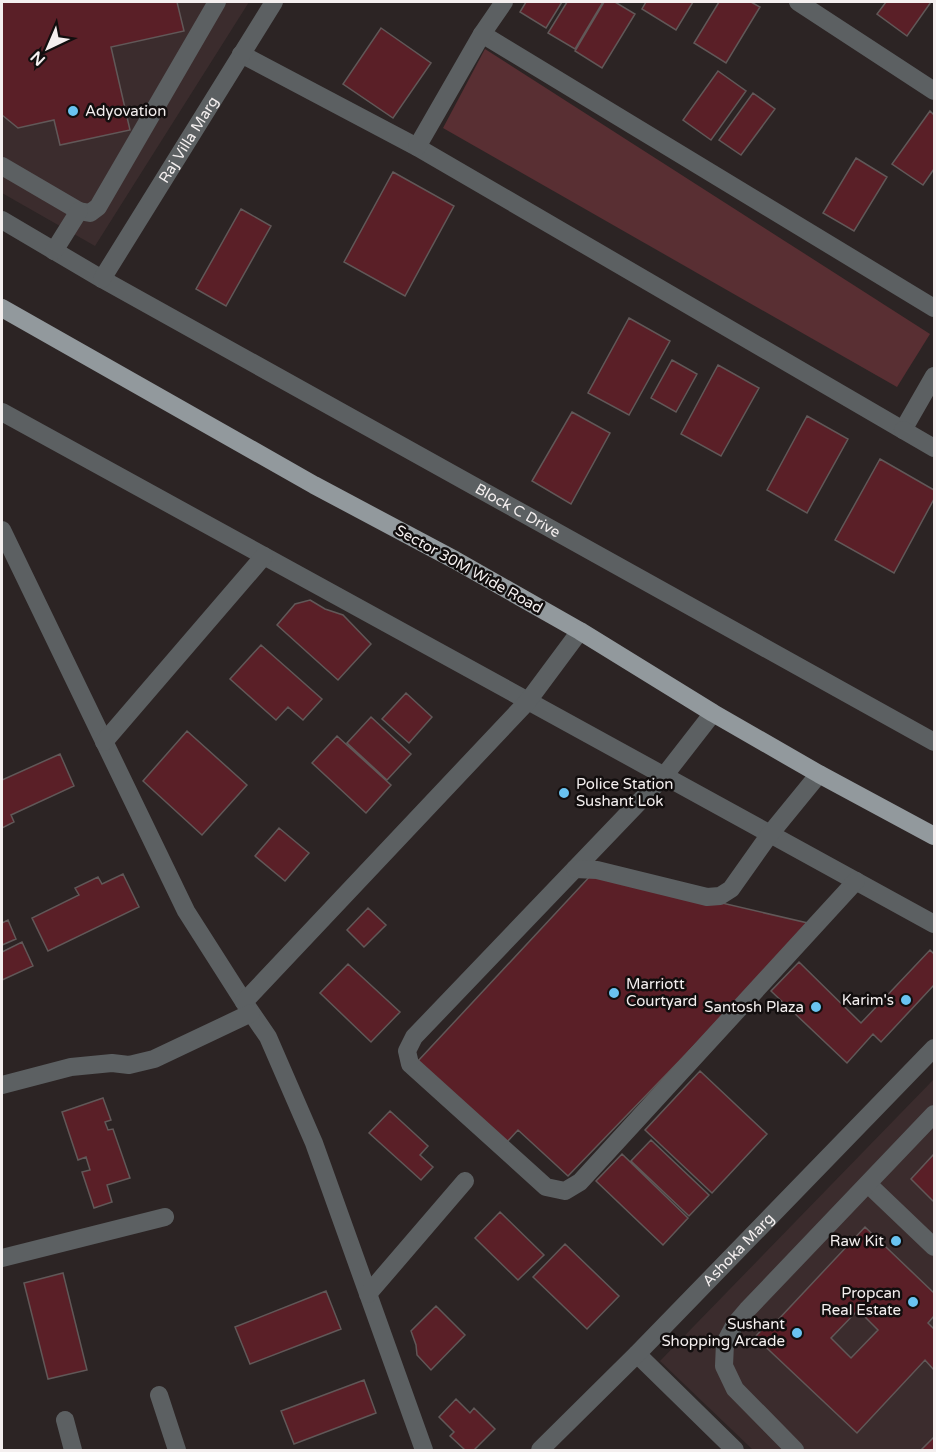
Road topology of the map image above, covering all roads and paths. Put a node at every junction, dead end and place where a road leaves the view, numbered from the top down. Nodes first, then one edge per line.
1 (217, 2) edge
2 (274, 2) edge
3 (504, 2) edge
4 (798, 2) edge
5 (482, 34) junction
6 (241, 54) junction
7 (934, 91) edge
8 (417, 147) junction
9 (2, 166) edge
10 (80, 211) junction
11 (2, 220) edge
12 (54, 251) junction
13 (102, 279) junction
14 (2, 308) edge
15 (934, 308) edge
16 (934, 376) edge
17 (2, 412) edge
18 (903, 430) junction
19 (934, 448) edge
20 (2, 530) edge
21 (264, 556) junction
22 (580, 631) junction
23 (528, 701) junction
24 (713, 713) junction
25 (933, 738) edge
26 (104, 742) junction
27 (819, 774) junction
28 (664, 776) junction
29 (770, 834) junction
30 (934, 836) edge
31 (575, 869) junction
32 (856, 881) junction
33 (934, 924) edge
34 (248, 1008) junction
35 (934, 1048) edge
36 (2, 1085) edge
37 (934, 1114) edge
38 (465, 1181) dead end
39 (868, 1184) junction
40 (165, 1216) dead end
41 (934, 1247) edge
42 (2, 1258) edge
43 (368, 1294) junction
44 (637, 1354) junction
45 (159, 1395) dead end
46 (65, 1420) dead end
47 (73, 1450) edge
48 (177, 1450) edge
49 (424, 1450) edge
50 (540, 1450) edge
51 (735, 1450) edge
52 (795, 1450) edge

1 - 10 street
2 - 6 street, Raj Villa Marg
3 - 5 street
4 - 7 street
5 - 8 street
5 - 15 street
6 - 8 street
6 - 13 street, Raj Villa Marg
8 - 18 street
9 - 10 street
10 - 12 street
11 - 12 street, Block C Drive
12 - 13 street, Block C Drive
13 - 25 street, Block C Drive
14 - 22 main road, Sector 30M Wide Road
16 - 18 street
17 - 21 street
18 - 19 street
20 - 26 street
21 - 23 street
21 - 26 street
22 - 23 street
22 - 24 main road, Sector 30M Wide Road
23 - 28 street
23 - 34 street
24 - 27 main road, Sector 30M Wide Road
24 - 28 street
26 - 34 street
27 - 29 street
27 - 30 main road, Sector 30M Wide Road
28 - 29 street
28 - 31 street
29 - 31 street
29 - 32 street
31 - 32 street
32 - 33 street
34 - 36 street
34 - 43 street
35 - 44 street, Ashoka Marg
37 - 39 street
38 - 43 street
39 - 41 street
39 - 52 street
40 - 42 street
43 - 49 street
44 - 50 street, Ashoka Marg
44 - 51 street
45 - 48 street
46 - 47 street

